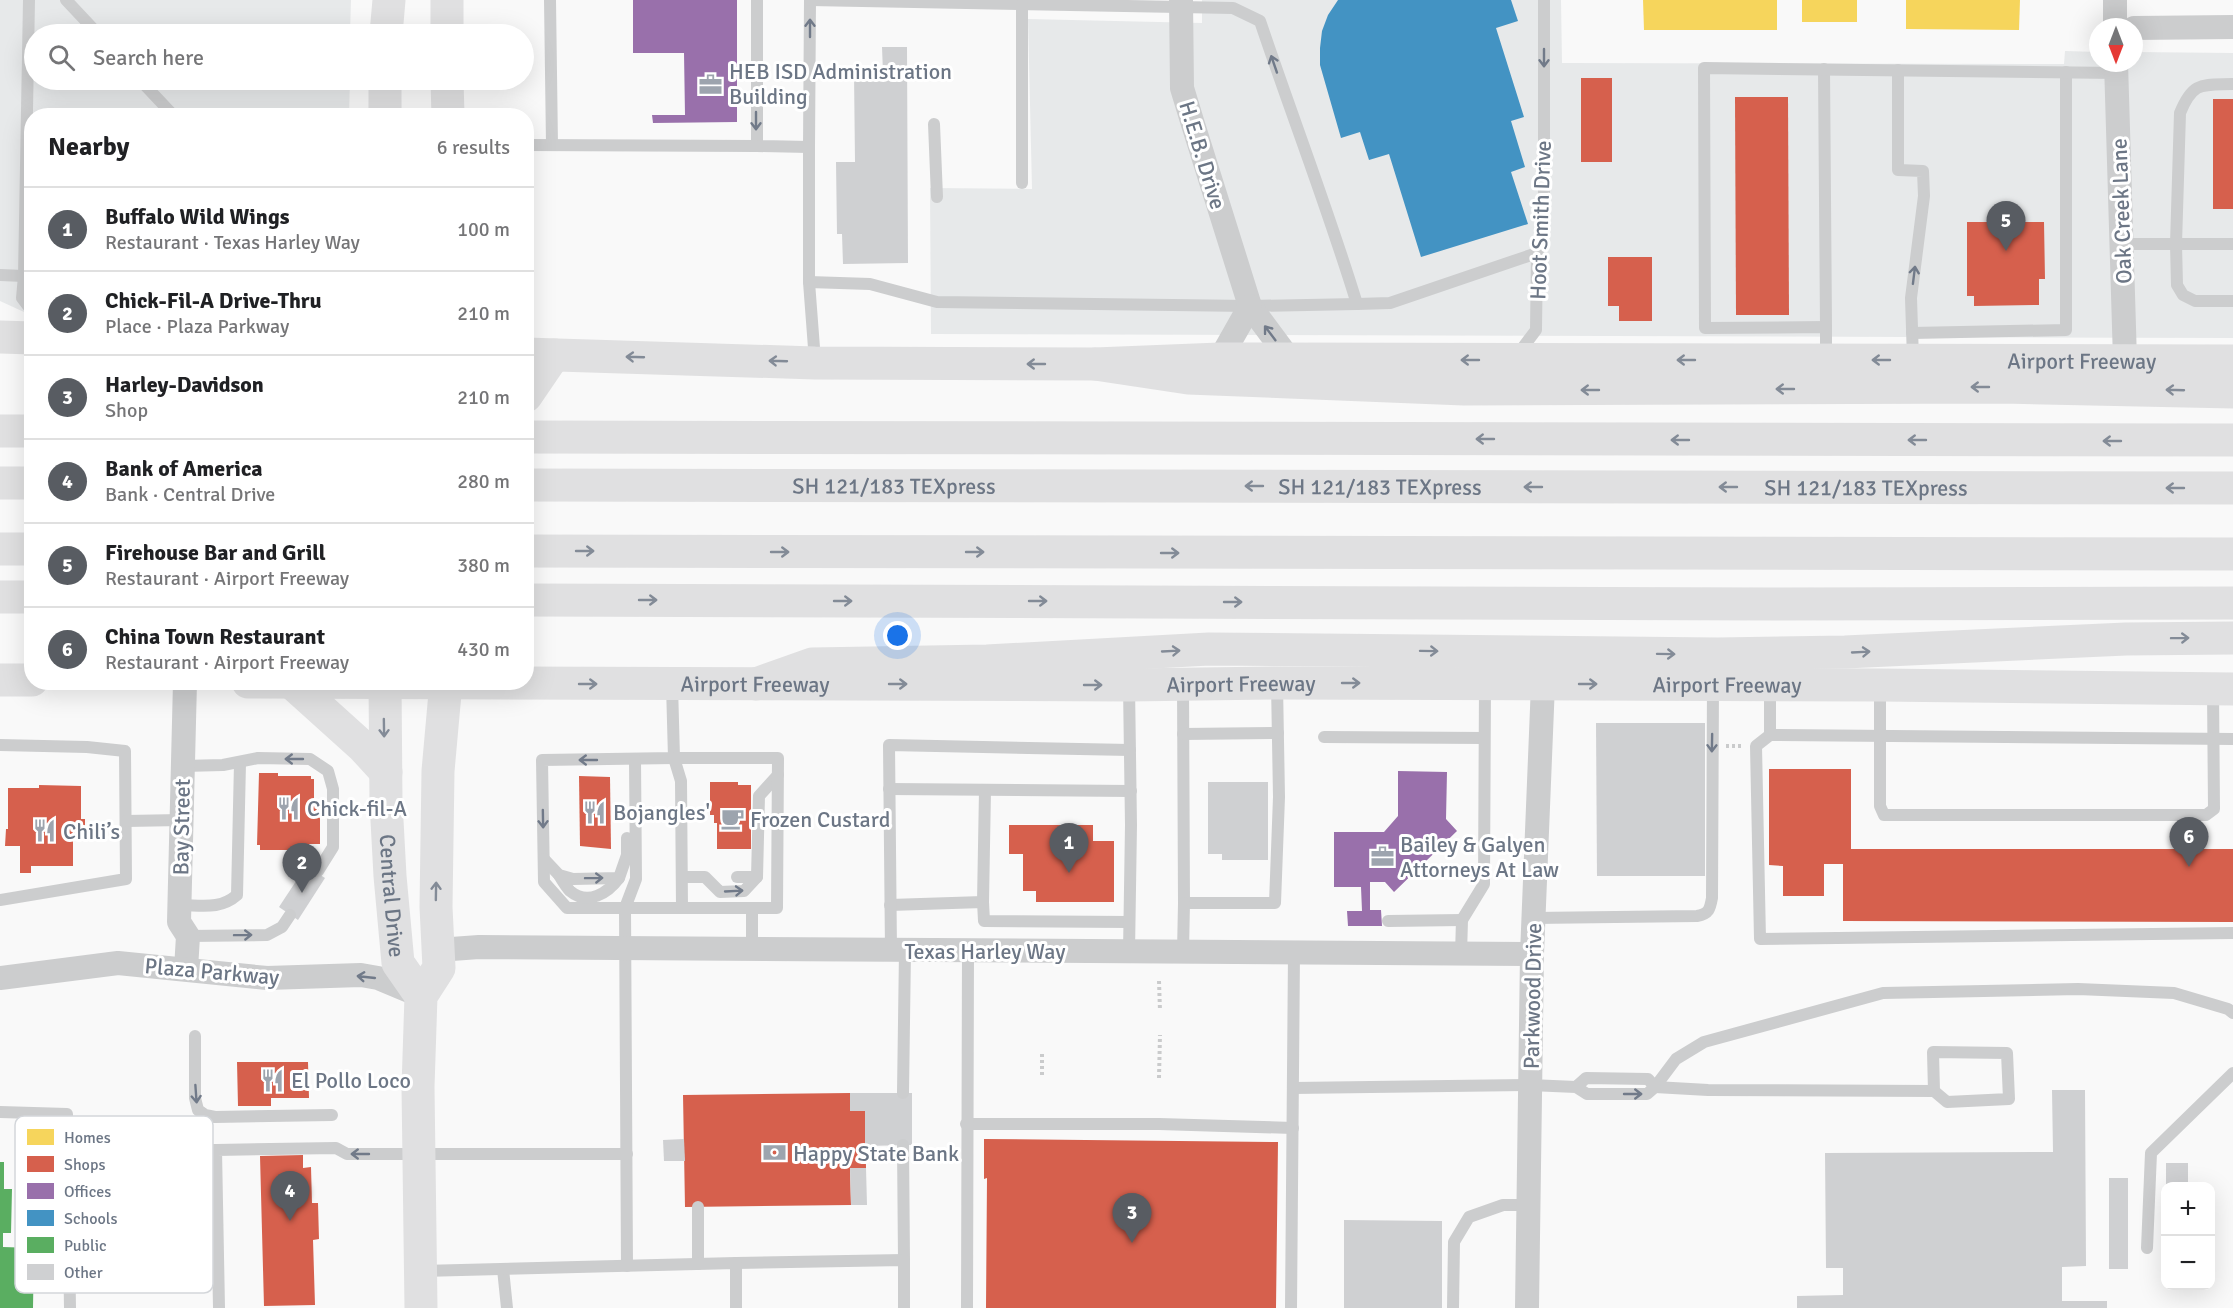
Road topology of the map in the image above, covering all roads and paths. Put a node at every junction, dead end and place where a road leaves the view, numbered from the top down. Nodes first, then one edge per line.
1 (29, 0) edge
2 (66, 0) edge
3 (389, 0) edge
4 (447, 0) edge
5 (550, 0) edge
6 (757, 0) edge
7 (810, 0) edge
8 (1544, 0) edge
9 (2115, 0) edge
10 (1181, 3) edge
11 (1022, 5) junction
12 (2115, 18) edge
13 (29, 24) edge
14 (89, 24) edge
15 (387, 24) edge
16 (447, 24) edge
17 (2233, 27) edge
18 (2143, 28) edge
19 (1824, 69) junction
20 (1898, 70) junction
21 (2089, 70) edge
22 (2066, 72) junction
23 (2116, 72) edge
24 (2233, 84) edge
25 (27, 90) edge
26 (149, 90) edge
27 (385, 90) edge
28 (447, 90) edge
29 (27, 108) edge
30 (166, 108) edge
31 (385, 108) edge
32 (448, 108) edge
33 (934, 124) dead end
34 (534, 145) edge
35 (552, 145) junction
36 (757, 146) junction
37 (809, 147) junction
38 (1022, 183) dead end
39 (937, 197) dead end
40 (2122, 244) junction
41 (2176, 244) junction
42 (2233, 244) edge
43 (1537, 253) junction
44 (0, 275) edge
45 (24, 276) joint
46 (809, 282) junction
47 (24, 301) edge
48 (2233, 302) edge
49 (1357, 304) junction
50 (1250, 306) junction
51 (1826, 327) junction
52 (0, 337) edge
53 (24, 338) edge
54 (1912, 347) junction
55 (540, 355) edge
56 (1220, 359) junction
57 (1290, 360) junction
58 (1826, 360) junction
59 (2125, 360) junction
60 (1513, 361) junction
61 (2233, 361) edge
62 (815, 363) junction
63 (1095, 364) junction
64 (534, 373) edge
65 (2233, 392) edge
66 (534, 437) edge
67 (2233, 440) edge
68 (0, 483) edge
69 (24, 483) edge
70 (534, 485) edge
71 (2233, 488) edge
72 (0, 549) edge
73 (24, 549) edge
74 (534, 551) edge
75 (2233, 555) edge
76 (0, 597) edge
77 (24, 597) edge
78 (534, 600) edge
79 (2233, 603) edge
80 (2233, 638) edge
81 (534, 665) edge
82 (0, 680) edge
83 (24, 680) edge
84 (1277, 682) junction
85 (534, 684) edge
86 (552, 684) junction
87 (672, 684) junction
88 (756, 684) junction
89 (1183, 684) junction
90 (1485, 684) junction
91 (1543, 684) junction
92 (1129, 685) junction
93 (1713, 685) junction
94 (1770, 685) junction
95 (1880, 685) junction
96 (2223, 689) edge
97 (185, 690) edge
98 (300, 690) edge
99 (385, 690) edge
100 (445, 690) edge
101 (1278, 733) junction
102 (1183, 734) junction
103 (1770, 735) junction
104 (1879, 736) junction
105 (1323, 737) dead end
106 (1484, 738) junction
107 (2212, 739) junction
108 (2233, 739) edge
109 (0, 745) edge
110 (1712, 746) junction
111 (1756, 746) junction
112 (1130, 750) junction
113 (674, 758) junction
114 (635, 760) junction
115 (240, 763) junction
116 (183, 766) junction
117 (386, 772) junction
118 (777, 775) junction
119 (635, 782) junction
120 (889, 789) junction
121 (985, 790) junction
122 (1131, 791) junction
123 (181, 820) junction
124 (126, 821) junction
125 (544, 859) junction
126 (318, 871) dead end
127 (559, 875) junction
128 (390, 876) junction
129 (682, 877) junction
130 (705, 877) junction
131 (720, 877) dead end
132 (737, 877) dead end
133 (757, 877) junction
134 (619, 878) junction
135 (0, 900) edge
136 (983, 902) junction
137 (1184, 903) junction
138 (180, 905) junction
139 (890, 905) junction
140 (624, 908) junction
141 (682, 908) junction
142 (752, 908) junction
143 (290, 915) dead end
144 (1533, 918) junction
145 (1462, 920) junction
146 (1388, 921) dead end
147 (1130, 922) junction
148 (2233, 933) edge
149 (188, 936) junction
150 (625, 948) junction
151 (752, 949) junction
152 (438, 950) junction
153 (898, 951) junction
154 (968, 951) junction
155 (1129, 952) junction
156 (1184, 952) junction
157 (1294, 953) junction
158 (1461, 954) junction
159 (1532, 954) junction
160 (186, 969) junction
161 (0, 978) edge
162 (1159, 981) dead end
163 (421, 996) junction
164 (1160, 1011) dead end
165 (2233, 1013) edge
166 (1160, 1035) dead end
167 (195, 1036) dead end
168 (1042, 1054) dead end
169 (2233, 1073) edge
170 (1042, 1077) dead end
171 (1159, 1078) dead end
172 (1530, 1085) junction
173 (1655, 1087) junction
174 (1293, 1088) junction
175 (1934, 1091) junction
176 (903, 1093) dead end
177 (0, 1112) edge
178 (332, 1115) dead end
179 (67, 1116) edge
180 (210, 1116) edge
181 (213, 1117) edge
182 (966, 1124) junction
183 (1293, 1128) junction
184 (903, 1145) dead end
185 (213, 1150) edge
186 (216, 1150) junction
187 (418, 1154) junction
188 (627, 1154) junction
189 (1528, 1205) junction
190 (698, 1207) dead end
191 (213, 1223) edge
192 (218, 1225) junction
193 (2147, 1248) dead end
194 (904, 1260) junction
195 (736, 1263) junction
196 (698, 1264) junction
197 (627, 1266) junction
198 (503, 1269) junction
199 (420, 1271) junction
200 (70, 1293) edge
201 (70, 1308) edge
202 (219, 1308) edge
203 (421, 1308) edge
204 (507, 1308) edge
205 (736, 1308) edge
206 (904, 1308) edge
207 (967, 1308) edge
208 (1291, 1308) edge
209 (1453, 1308) edge
210 (1527, 1308) edge

1 - 13 lane
2 - 14 lane
3 - 15 main road
4 - 16 main road
5 - 35 lane
6 -> 36 lane
7 - 11 lane
37 -> 7 lane
8 -> 43 lane, Hoot Smith Drive
9 - 12 street
10 - 11 lane
49 -> 10 lane
10 - 50 street, H.E.B. Drive
11 - 38 lane
17 - 18 street
19 - 20 lane
19 - 51 lane
19 - 51 lane
20 - 22 lane
54 -> 20 lane
21 - 22 lane
22 - 54 lane
23 - 40 street, Oak Creek Lane
24 - 41 lane
25 - 29 lane
26 - 30 lane
27 - 31 main road
28 - 32 main road
33 - 39 lane
34 - 35 lane
35 - 36 lane
36 - 37 lane
37 - 46 lane
40 - 41 lane
40 - 59 street, Oak Creek Lane
41 - 42 lane
41 - 48 lane
43 - 49 lane
43 - 60 lane, Hoot Smith Drive
44 - 45 lane
45 - 47 lane
46 - 50 lane
46 - 62 lane
49 - 50 lane
50 - 56 street
57 -> 50 street, H.E.B. Drive
51 - 58 lane
52 - 53 main road
54 -> 58 main road, Airport Freeway
54 - 59 main road, Airport Freeway
62 -> 55 main road, Airport Freeway
55 - 64 main road
56 - 57 main road, Airport Freeway
56 - 63 main road, Airport Freeway
60 -> 57 main road, Airport Freeway
58 -> 60 main road, Airport Freeway
59 - 61 main road, Airport Freeway
63 -> 62 main road, Airport Freeway
65 -> 63 main road
67 -> 66 main road
68 - 69 main road
71 -> 70 main road, SH 121/183 TEXpress
72 - 73 main road
74 -> 75 main road
76 - 77 main road
78 -> 79 main road
88 -> 80 main road
81 - 86 main road
82 - 83 main road
84 - 89 main road, Airport Freeway
84 -> 90 main road, Airport Freeway
84 - 101 lane
85 - 86 main road, Airport Freeway
86 -> 87 main road, Airport Freeway
87 - 88 main road, Airport Freeway
87 - 113 lane
88 -> 92 main road, Airport Freeway
89 - 92 main road, Airport Freeway
89 - 102 lane
90 - 91 main road, Airport Freeway
90 - 106 lane
91 -> 93 main road, Airport Freeway
91 - 144 street, Parkwood Drive
92 - 112 lane
93 - 94 main road, Airport Freeway
93 -> 110 lane
94 - 95 main road, Airport Freeway
94 - 103 lane
95 - 96 main road, Airport Freeway
95 - 104 lane
96 - 107 lane
97 - 116 street, Bay Street
98 - 117 main road
99 -> 117 main road, Central Drive
152 -> 100 main road, Central Drive
101 - 102 lane
101 - 137 lane
102 - 137 lane
103 - 104 lane
103 - 111 lane
104 - 107 lane
104 - 107 lane
105 - 106 lane
106 - 145 lane
107 - 108 lane
109 - 124 lane
110 - 111 path
110 - 144 lane
111 - 148 lane
112 - 120 lane
112 - 122 lane
113 - 114 lane
113 - 118 lane
113 - 129 lane
114 - 119 lane
114 -> 125 lane
115 - 116 lane
126 -> 115 lane
115 - 138 lane
116 - 123 street, Bay Street
117 - 128 main road, Central Drive
118 - 133 lane
118 - 142 lane
119 - 134 lane
119 - 140 lane
120 - 121 lane
120 - 139 lane
121 - 122 lane
121 - 136 lane
122 - 147 lane
123 - 124 lane
123 - 138 street, Bay Street
124 - 135 lane
125 - 127 lane
125 - 140 lane
127 -> 134 lane
127 - 134 lane
128 - 152 main road
128 - 163 main road, Central Drive
129 - 130 lane
129 - 141 lane
130 - 131 lane
130 -> 133 lane
132 - 133 lane
136 - 139 lane
136 - 147 lane
137 - 156 lane
138 - 149 street, Bay Street
139 - 153 lane
140 - 141 lane
140 - 150 lane
141 - 142 lane
142 - 151 lane
149 -> 143 lane
144 - 159 street, Parkwood Drive
145 - 146 lane
145 - 158 lane
147 - 155 lane
149 - 160 street, Bay Street
150 - 151 street, Texas Harley Way
150 - 152 street, Texas Harley Way
150 - 188 lane
151 - 153 street, Texas Harley Way
152 - 163 main road, Central Drive
153 - 154 street, Texas Harley Way
153 - 176 lane
154 - 155 street, Texas Harley Way
154 - 182 lane
155 - 156 street, Texas Harley Way
156 - 157 street, Texas Harley Way
157 - 158 street, Texas Harley Way
157 - 174 lane
158 - 159 street, Texas Harley Way
159 - 172 street, Parkwood Drive
160 - 161 street, Plaza Parkway
163 -> 160 street, Plaza Parkway
162 - 164 path
163 - 187 main road
165 - 173 lane
166 - 171 path
167 -> 180 lane
168 - 170 path
169 - 193 lane
172 - 173 lane
172 - 174 lane
172 - 189 street, Parkwood Drive
173 - 175 lane
174 - 183 lane
175 - 175 lane
177 - 179 lane
181 -> 178 lane
182 - 183 lane
182 - 207 lane
183 - 208 lane
184 - 194 lane
185 - 186 lane
187 -> 186 lane
186 - 192 lane
187 - 188 lane
187 - 199 main road
188 - 197 lane
189 - 209 lane
189 - 210 street, Parkwood Drive
190 - 196 lane
191 - 192 lane
192 - 202 lane
194 - 195 lane
194 - 206 lane
195 - 196 lane
195 - 205 lane
196 - 197 lane
197 - 198 lane
198 - 199 lane
198 - 204 lane
199 - 203 main road
200 - 201 lane

